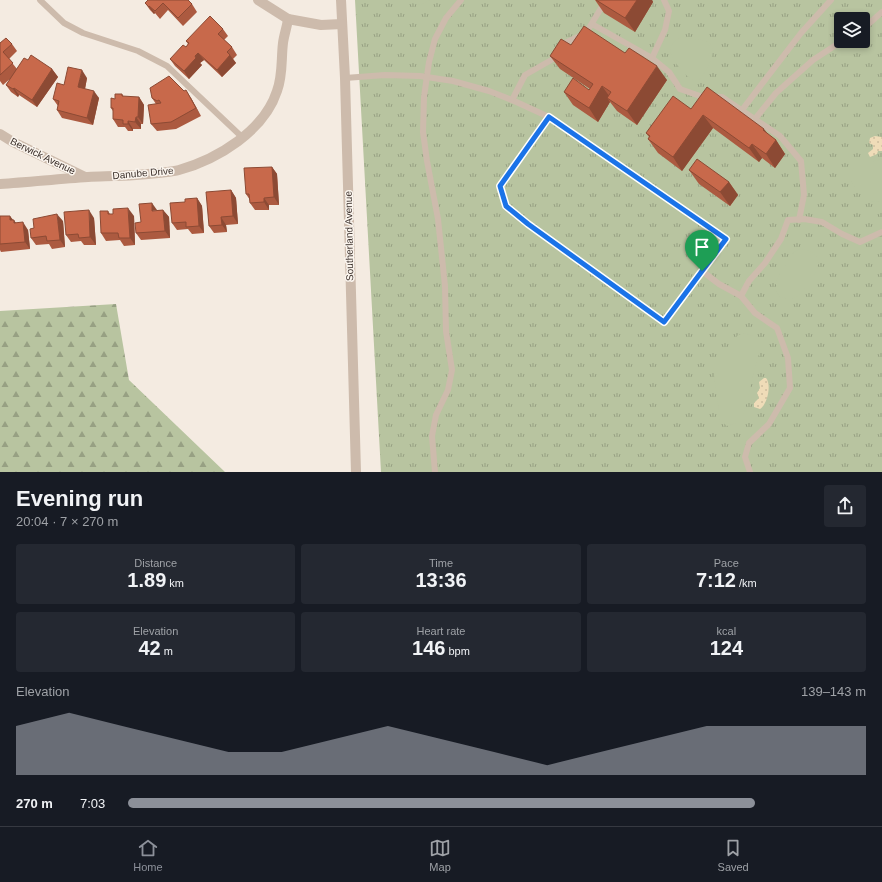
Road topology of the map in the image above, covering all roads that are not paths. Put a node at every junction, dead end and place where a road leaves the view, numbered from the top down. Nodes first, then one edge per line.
1 (40, 0) edge
2 (258, 0) edge
3 (341, 0) edge
4 (461, 0) edge
5 (606, 0) edge
6 (664, 0) edge
7 (831, 0) edge
8 (882, 12) edge
9 (288, 19) junction
10 (870, 23) edge
11 (342, 24) junction
12 (592, 24) junction
13 (834, 46) edge
14 (652, 58) junction
15 (428, 77) junction
16 (345, 78) junction
17 (512, 100) junction
18 (742, 110) junction
19 (549, 117) junction
20 (755, 119) junction
21 (0, 134) edge
22 (243, 138) junction
23 (87, 178) junction
24 (0, 184) edge
25 (799, 220) junction
26 (882, 232) edge
27 (702, 271) junction
28 (741, 296) junction
29 (356, 472) edge
30 (435, 472) edge
31 (750, 472) edge

1 - 22 lane
2 - 9 street
3 - 11 street, Southerland Avenue
4 - 15 lane
5 - 12 lane
6 - 14 lane
7 - 18 lane
8 - 10 lane
9 - 11 street
9 - 22 street, Danube Drive
11 - 16 street, Southerland Avenue
12 - 14 lane
12 - 17 lane
13 - 20 lane
14 - 18 lane
15 - 16 lane
15 - 17 lane
15 - 30 lane
16 - 29 street, Southerland Avenue
17 - 19 lane
18 - 20 lane
19 - 27 lane
19 - 27 lane
20 - 25 lane
21 - 23 street, Berwick Avenue
22 - 23 street, Danube Drive
23 - 24 street, Danube Drive
25 - 26 lane
25 - 28 lane
27 - 28 lane
28 - 31 lane

